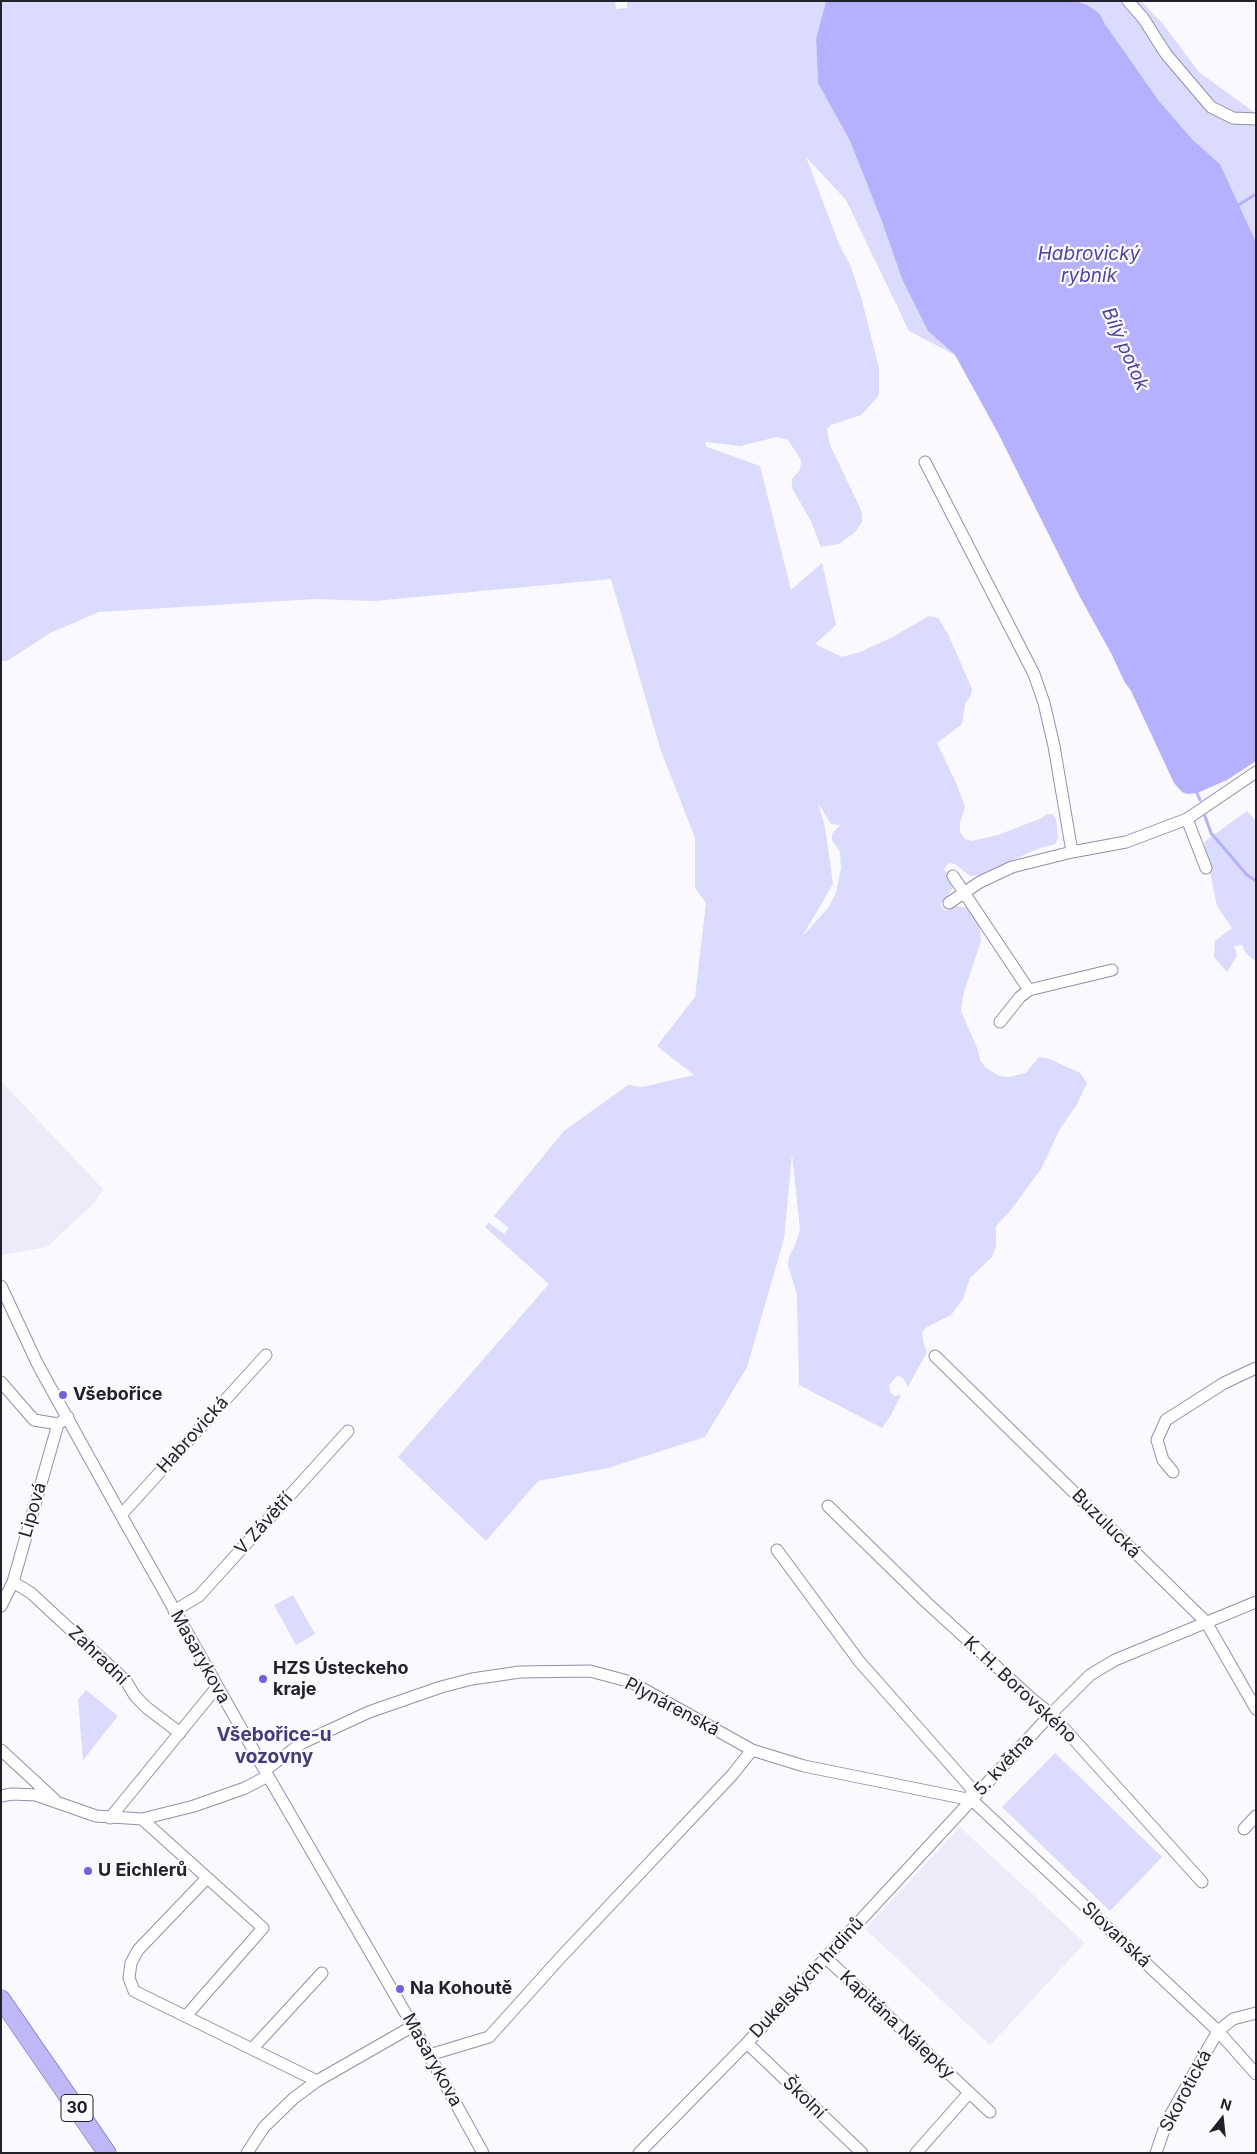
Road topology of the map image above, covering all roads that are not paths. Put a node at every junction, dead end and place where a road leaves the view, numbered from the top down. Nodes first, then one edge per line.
1 (1128, 1) edge
2 (1256, 119) edge
3 (924, 462) dead end
4 (1256, 772) edge
5 (1187, 818) junction
6 (1072, 852) junction
7 (1206, 868) dead end
8 (953, 876) dead end
9 (964, 892) junction
10 (949, 903) dead end
11 (1112, 970) dead end
12 (1029, 990) junction
13 (1000, 1022) dead end
14 (1, 1286) edge
15 (266, 1355) dead end
16 (936, 1356) dead end
17 (1256, 1368) edge
18 (1, 1382) edge
19 (63, 1420) junction
20 (348, 1431) dead end
21 (1173, 1472) dead end
22 (828, 1506) dead end
23 (121, 1515) junction
24 (777, 1550) dead end
25 (13, 1582) junction
26 (1256, 1602) edge
27 (1, 1606) edge
28 (174, 1611) junction
29 (1206, 1622) junction
30 (218, 1687) junction
31 (1256, 1709) edge
32 (1051, 1714) junction
33 (180, 1733) junction
34 (1, 1750) edge
35 (752, 1750) junction
36 (266, 1773) junction
37 (1, 1796) edge
38 (972, 1800) junction
39 (57, 1802) junction
40 (1256, 1816) edge
41 (110, 1818) junction
42 (142, 1819) junction
43 (1244, 1829) dead end
44 (207, 1878) junction
45 (1202, 1882) dead end
46 (826, 1958) junction
47 (322, 1973) dead end
48 (1, 1999) edge
49 (1256, 2013) edge
50 (186, 2016) junction
51 (413, 2026) junction
52 (1218, 2031) junction
53 (747, 2043) junction
54 (253, 2048) junction
55 (429, 2055) junction
56 (1256, 2074) edge
57 (317, 2081) junction
58 (969, 2093) junction
59 (990, 2112) dead end
60 (107, 2153) edge
61 (247, 2153) edge
62 (484, 2153) edge
63 (640, 2153) edge
64 (862, 2153) edge
65 (916, 2153) edge
66 (1156, 2153) edge

1 - 2 street
3 - 6 street
4 - 5 street
5 - 6 street
5 - 7 street
6 - 9 street
8 - 9 street
9 - 10 street
9 - 12 street
11 - 12 street
12 - 13 street
14 - 19 street, Masarykova
15 - 23 street, Habrovická
16 - 29 street, Buzulucká
17 - 21 street
18 - 19 street
19 - 23 street, Masarykova
19 - 25 street, Lipová
20 - 28 street, V Závětří
22 - 32 street, K. H. Borovského
23 - 28 street, Masarykova
24 - 38 street, 5. května
25 - 27 street, Lipová
25 - 33 street, Zahradní
26 - 29 street, 5. května
28 - 30 street, Masarykova
29 - 31 street, Buzulucká
29 - 32 street, 5. května
30 - 33 street
30 - 36 street, Masarykova
32 - 38 street, 5. května
32 - 45 street, K. H. Borovského
33 - 41 street
34 - 39 street, Plynárenská
35 - 36 street, Plynárenská
35 - 38 street, Plynárenská
35 - 55 street
36 - 42 street, Plynárenská
36 - 51 street, Masarykova
37 - 39 street, Plynárenská
38 - 46 street, Dukelských hrdinů
38 - 52 street, Slovanská
39 - 41 street, Plynárenská
40 - 43 street
41 - 42 street, Plynárenská
42 - 44 street
44 - 50 street
44 - 50 street
46 - 53 street, Dukelských hrdinů
46 - 58 street, Kapitána Nálepky
47 - 54 street
48 - 60 main road, 30
49 - 52 street
50 - 54 street
51 - 55 street, Masarykova
51 - 57 street
52 - 56 street, Slovanská
52 - 66 street, Skorotická
53 - 63 street, Dukelských hrdinů
53 - 64 street, Školní
54 - 57 street
55 - 62 street, Masarykova
57 - 61 street
58 - 59 street, Kapitána Nálepky
58 - 65 street, Kapitána Nálepky

